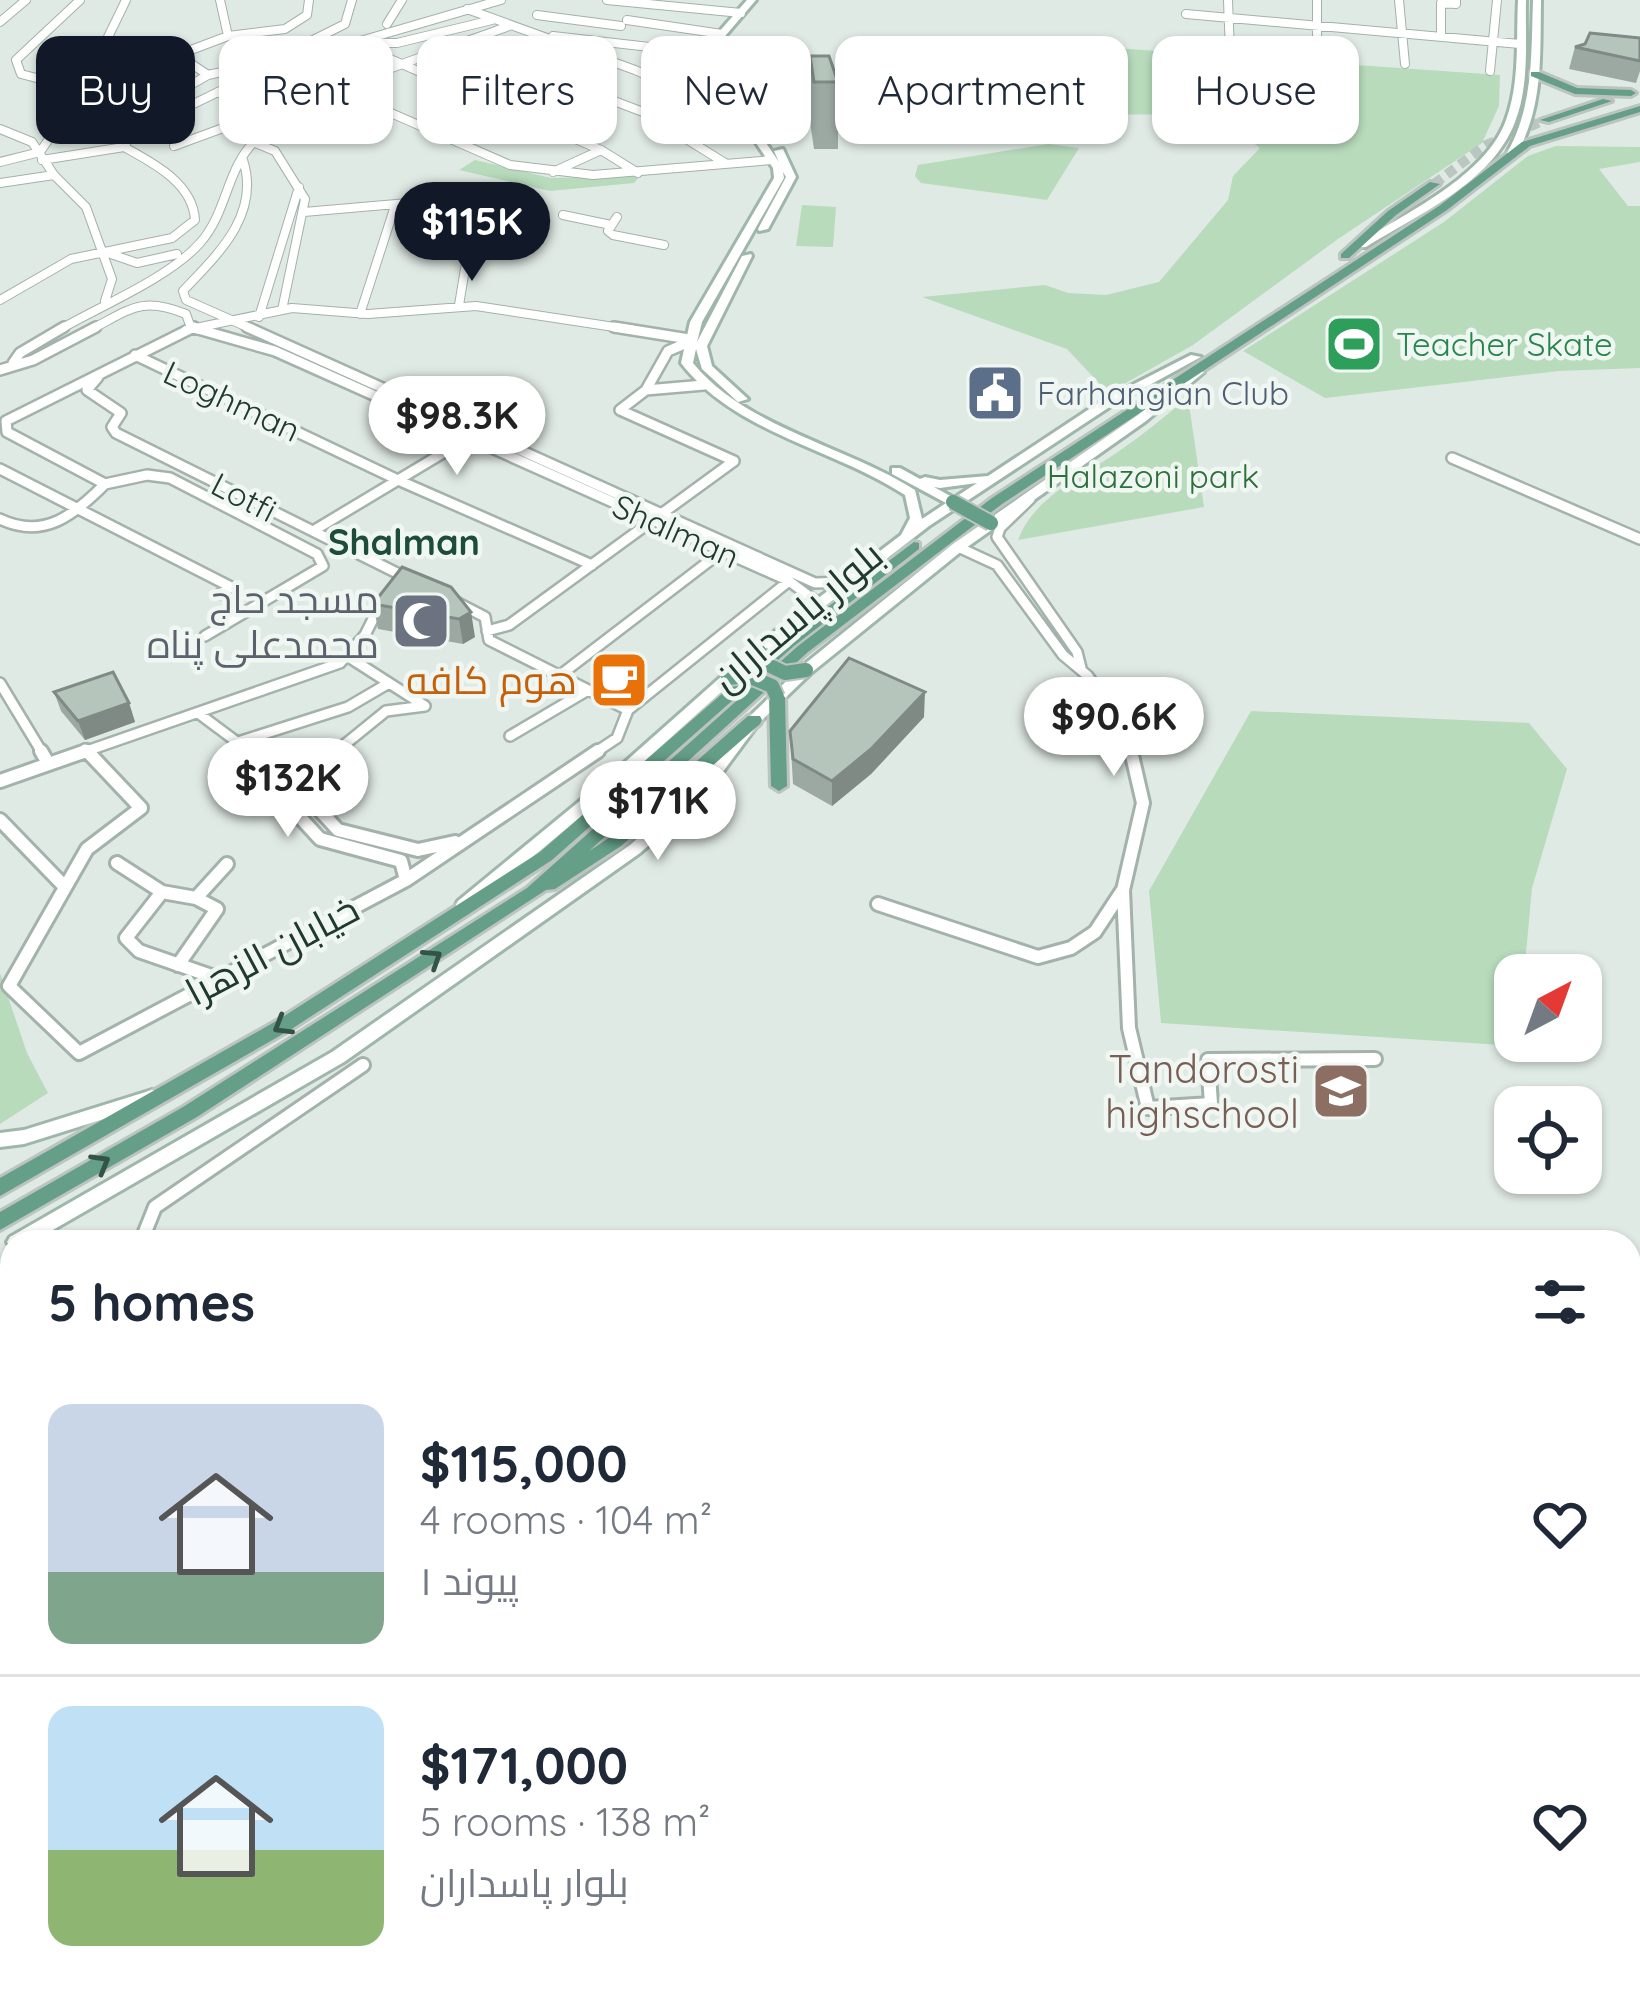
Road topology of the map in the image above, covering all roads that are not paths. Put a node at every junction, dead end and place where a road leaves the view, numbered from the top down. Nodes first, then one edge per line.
1 (26, 0) edge
2 (80, 0) edge
3 (126, 0) edge
4 (216, 0) edge
5 (309, 0) edge
6 (352, 0) edge
7 (402, 0) edge
8 (500, 0) edge
9 (554, 0) edge
10 (607, 0) edge
11 (752, 0) edge
12 (764, 0) edge
13 (1228, 0) edge
14 (1317, 0) edge
15 (1399, 0) edge
16 (1456, 0) edge
17 (1497, 0) edge
18 (1522, 0) edge
19 (1537, 0) edge
20 (646, 1) edge
21 (468, 4) edge
22 (5, 12) edge
23 (741, 13) junction
24 (1186, 14) dead end
25 (537, 16) junction
26 (1228, 18) junction
27 (493, 20) junction
28 (0, 22) edge
29 (624, 23) junction
30 (387, 24) dead end
31 (509, 26) junction
32 (1317, 26) junction
33 (521, 31) junction
34 (722, 34) joint
35 (1404, 34) junction
36 (534, 35) junction
37 (228, 36) joint
38 (324, 36) edge
39 (373, 36) edge
40 (486, 36) edge
41 (537, 36) edge
42 (549, 36) edge
43 (611, 36) edge
44 (1229, 36) edge
45 (1317, 36) edge
46 (1441, 38) junction
47 (219, 39) edge
48 (1490, 42) junction
49 (393, 44) edge
50 (1520, 44) junction
51 (393, 60) edge
52 (417, 64) edge
53 (1406, 64) dead end
54 (195, 66) edge
55 (410, 67) junction
56 (1490, 71) dead end
57 (219, 73) edge
58 (393, 73) edge
59 (1534, 74) junction
60 (208, 75) junction
61 (218, 92) edge
62 (1636, 92) edge
63 (617, 102) edge
64 (195, 104) edge
65 (1640, 109) edge
66 (393, 115) edge
67 (1545, 120) tunnel mouth
68 (0, 129) edge
69 (219, 130) edge
70 (252, 144) edge
71 (258, 144) edge
72 (760, 144) edge
73 (174, 146) dead end
74 (124, 147) junction
75 (601, 150) junction
76 (1511, 154) junction
77 (41, 156) junction
78 (243, 160) junction
79 (772, 160) junction
80 (0, 162) edge
81 (726, 164) junction
82 (552, 172) junction
83 (638, 173) junction
84 (54, 175) junction
85 (0, 182) edge
86 (1434, 184) tunnel mouth
87 (299, 187) junction
88 (395, 206) junction
89 (304, 212) junction
90 (563, 215) dead end
91 (200, 244) junction
92 (664, 245) dead end
93 (1362, 245) junction
94 (105, 251) junction
95 (0, 300) edge
96 (459, 305) junction
97 (100, 307) junction
98 (282, 310) junction
99 (360, 314) junction
100 (259, 317) junction
101 (225, 318) junction
102 (190, 328) junction
103 (272, 338) junction
104 (689, 340) junction
105 (135, 355) junction
106 (0, 360) edge
107 (1202, 360) junction
108 (12, 364) junction
109 (0, 370) edge
110 (103, 372) junction
111 (704, 385) junction
112 (374, 390) junction
113 (646, 390) junction
114 (760, 413) junction
115 (477, 436) junction
116 (1452, 458) dead end
117 (0, 469) edge
118 (897, 472) junction
119 (995, 475) junction
120 (402, 481) junction
121 (105, 484) junction
122 (1036, 491) junction
123 (953, 502) junction
124 (77, 513) junction
125 (654, 516) junction
126 (0, 519) edge
127 (991, 523) junction
128 (317, 533) junction
129 (1640, 539) edge
130 (896, 544) junction
131 (958, 547) junction
132 (726, 548) junction
133 (592, 565) junction
134 (396, 572) junction
135 (789, 581) junction
136 (847, 582) junction
137 (431, 590) edge
138 (220, 594) dead end
139 (1036, 594) junction
140 (1022, 598) junction
141 (449, 599) edge
142 (809, 611) junction
143 (488, 631) junction
144 (205, 636) dead end
145 (759, 651) junction
146 (347, 656) junction
147 (1082, 669) junction
148 (806, 670) junction
149 (559, 676) junction
150 (728, 678) junction
151 (0, 683) edge
152 (389, 683) junction
153 (588, 690) junction
154 (777, 697) junction
155 (628, 710) junction
156 (198, 713) junction
157 (754, 720) junction
158 (509, 736) dead end
159 (235, 743) junction
160 (85, 749) junction
161 (48, 763) junction
162 (0, 781) edge
163 (779, 786) dead end
164 (302, 790) junction
165 (0, 820) edge
166 (462, 840) junction
167 (118, 863) dead end
168 (227, 864) dead end
169 (406, 880) junction
170 (63, 885) junction
171 (1123, 890) junction
172 (162, 892) junction
173 (533, 892) junction
174 (196, 898) junction
175 (878, 904) dead end
176 (446, 923) junction
177 (178, 965) junction
178 (217, 978) junction
179 (1375, 1059) dead end
180 (363, 1065) dead end
181 (170, 1091) junction
182 (0, 1140) edge
183 (0, 1188) edge
184 (0, 1222) edge
185 (37, 1230) edge
186 (146, 1230) edge

1 - 22 street
2 - 3 street
4 - 37 street
5 - 37 street
6 - 38 street
7 - 30 street
8 - 21 street
9 - 25 street
10 - 20 street
11 - 23 main road
12 - 114 main road
13 - 26 street
14 - 32 street
15 - 35 street
16 - 46 street
17 - 48 street
18 - 50 main road, بلوار پاسداران
19 - 59 main road
20 - 23 street
20 - 29 street
21 - 27 street
21 - 39 street
22 - 28 street
23 - 34 main road
24 - 26 street
25 - 29 street
25 - 33 street
26 - 32 street
26 - 44 street
27 - 31 street
27 - 49 street
29 - 34 street
29 - 43 street
31 - 33 street
31 - 40 street
32 - 35 street
32 - 45 street
33 - 36 street
35 - 46 street
35 - 53 street
36 - 41 street
36 - 42 street
46 - 48 street
47 - 77 street
48 - 50 street
48 - 56 street
50 - 93 main road, بلوار پاسداران
51 - 55 street
52 - 55 street
54 - 60 street
55 - 58 street
55 - 75 street
57 - 60 street
59 - 62 main road
59 - 76 main road
60 - 74 street
61 - 64 street
62 - 67 main road
63 - 81 street
65 - 76 main road, بلوار پاسداران
66 - 82 street
68 - 77 street
69 - 73 street
70 - 78 street
71 - 87 street
72 - 79 main road
74 - 77 street
74 - 94 street
75 - 82 street
75 - 83 street
76 - 107 main road, بلوار پاسداران
77 - 80 street
77 - 84 street
78 - 91 street
78 - 101 street, Shalman
79 - 81 street
79 - 104 main road
81 - 83 street
82 - 83 street
84 - 85 street
84 - 94 street
86 - 93 main road
87 - 89 street
87 - 100 street
88 - 89 street
88 - 96 street
88 - 99 street
89 - 98 street
90 - 92 street
91 - 94 street
91 - 97 street
93 - 107 main road, بلوار پاسداران
94 - 95 street
94 - 97 street
96 - 99 street
96 - 104 street
97 - 108 street
98 - 99 street
98 - 100 street
100 - 101 street
100 - 103 street
101 - 102 street
101 - 103 street, Shalman
102 - 105 street
102 - 108 street, Shalman
102 - 112 street, Shalman
103 - 112 street, Shalman
104 - 111 main road
104 - 113 street
105 - 110 street
105 - 120 street, Loghman
106 - 108 street
107 - 119 main road
107 - 122 main road
107 - 173 main road, بلوار پاسداران
107 - 176 main road, بلوار پاسداران
108 - 109 street
110 - 121 street
110 - 128 street, Lotfi
111 - 113 street
111 - 114 main road
112 - 115 street, Shalman
113 - 125 street
114 - 118 main road
114 - 130 main road
115 - 120 street
115 - 125 street, Shalman
116 - 129 street
117 - 124 street
118 - 119 main road
118 - 123 main road
119 - 123 main road
120 - 128 street
120 - 133 street, Loghman
121 - 124 street
121 - 144 street
122 - 127 main road
122 - 139 street
123 - 127 main road, bridge
123 - 130 main road
124 - 126 street
124 - 138 street
125 - 132 street, Shalman
125 - 133 street
127 - 131 main road
128 - 134 street, Lotfi
130 - 136 main road
131 - 140 street
131 - 148 main road
132 - 135 street, Shalman
132 - 136 street, Shalman
132 - 149 street
133 - 143 street
134 - 137 street, Lotfi
134 - 146 street
135 - 142 street, Shalman
135 - 155 street, خیابان الزهرا
136 - 142 main road
139 - 140 street
139 - 147 street
140 - 147 street
141 - 143 street
142 - 145 main road
143 - 149 street
145 - 148 main road, bridge
145 - 150 main road
146 - 152 street
146 - 156 street
147 - 171 street
148 - 154 main road
149 - 153 street
150 - 154 main road, bridge
150 - 176 main road
151 - 161 street
152 - 159 street
152 - 164 street
153 - 155 street
153 - 158 street
154 - 157 main road
154 - 163 main road
155 - 166 street, خیابان الزهرا
156 - 159 street
156 - 160 street
157 - 173 main road
157 - 185 main road
159 - 164 street
159 - 169 street
160 - 161 street
160 - 170 street
161 - 162 street
164 - 166 street
165 - 170 street
166 - 169 street, خیابان الزهرا
167 - 172 street
168 - 174 street
169 - 178 street, خیابان الزهرا
170 - 178 street, خیابان الزهرا
171 - 175 street
171 - 179 street
172 - 174 street
172 - 177 street
184 -> 173 main road, بلوار پاسداران
174 - 177 street
176 -> 181 main road, بلوار پاسداران
177 - 178 street
180 - 186 street
181 - 182 main road
181 - 183 main road, بلوار پاسداران

